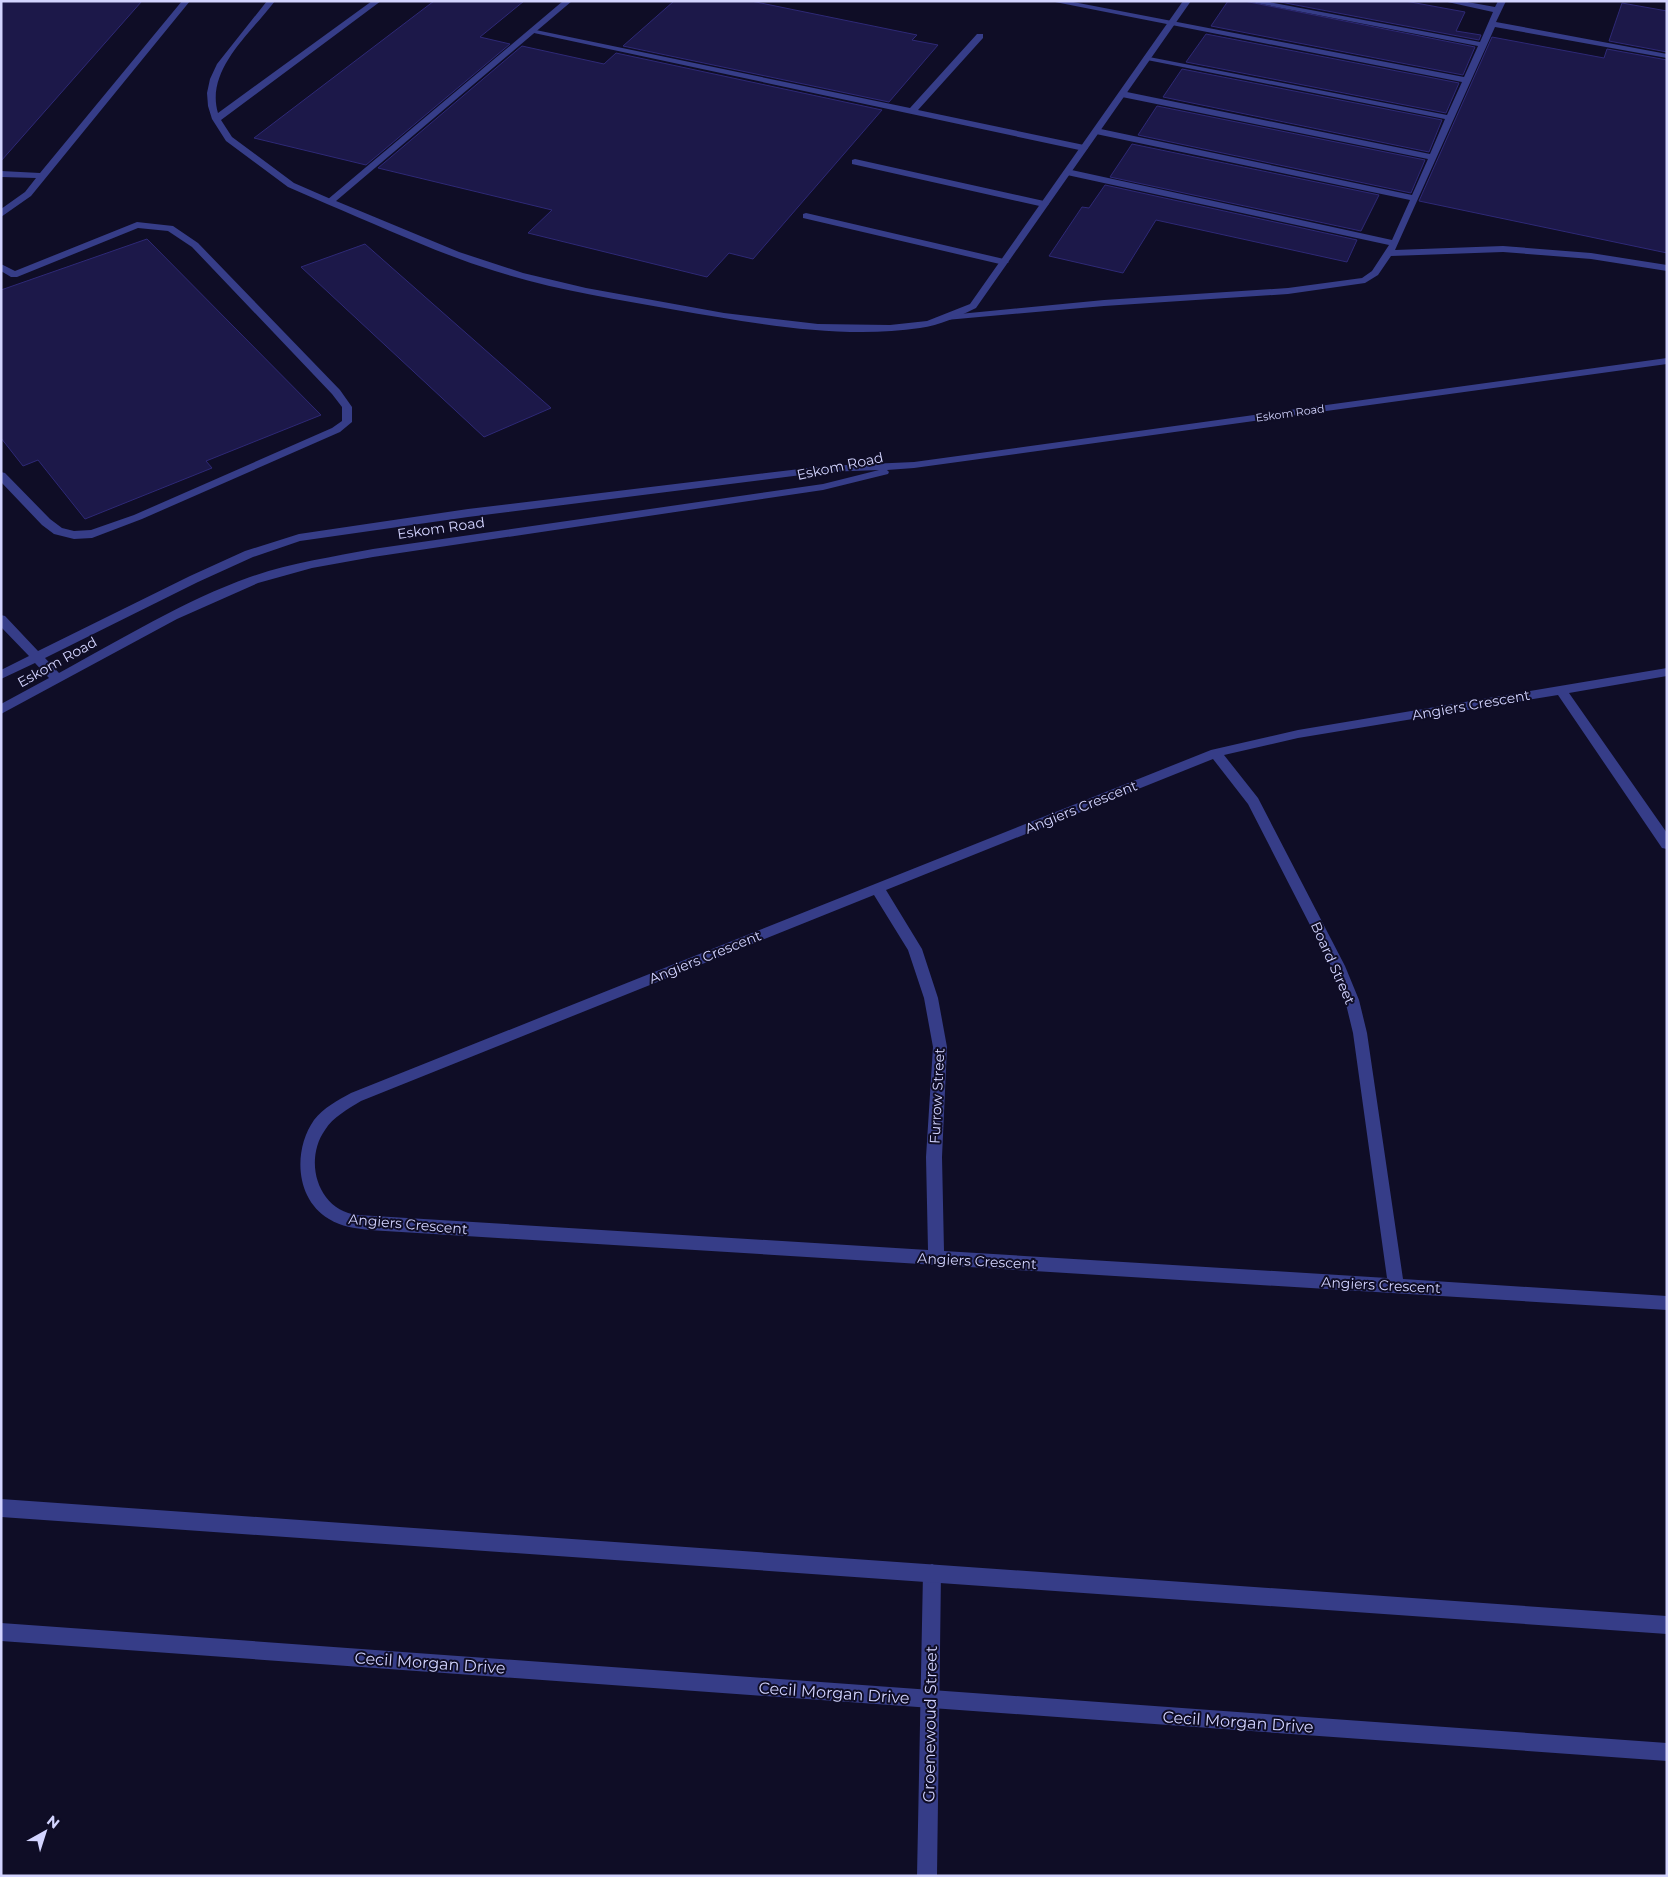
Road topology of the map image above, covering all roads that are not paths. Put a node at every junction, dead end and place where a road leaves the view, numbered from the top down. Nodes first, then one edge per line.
1 (186, 1) edge
2 (271, 1) edge
3 (377, 1) edge
4 (568, 1) edge
5 (1054, 1) edge
6 (1187, 1) edge
7 (1250, 1) edge
8 (1447, 1) edge
9 (1502, 1) edge
10 (1498, 10) junction
11 (1171, 24) junction
12 (1492, 24) junction
13 (534, 30) junction
14 (980, 36) dead end
15 (1483, 45) junction
16 (1667, 56) edge
17 (1147, 58) junction
18 (1467, 80) junction
19 (1122, 94) junction
20 (912, 111) junction
21 (1451, 118) junction
22 (216, 119) junction
23 (1096, 131) junction
24 (1084, 148) junction
25 (1433, 157) junction
26 (855, 162) dead end
27 (1067, 172) junction
28 (1, 174) edge
29 (42, 176) junction
30 (1415, 198) junction
31 (330, 202) junction
32 (1044, 204) junction
33 (1, 214) edge
34 (806, 216) dead end
35 (1395, 243) junction
36 (1389, 253) junction
37 (1004, 262) junction
38 (1, 267) edge
39 (1667, 268) edge
40 (14, 275) junction
41 (1, 280) edge
42 (949, 318) junction
43 (1667, 361) edge
44 (914, 465) junction
45 (1, 475) edge
46 (1, 619) edge
47 (36, 656) junction
48 (1667, 672) edge
49 (1, 675) edge
50 (57, 679) junction
51 (1561, 690) junction
52 (1, 710) edge
53 (1215, 753) junction
54 (1667, 844) edge
55 (877, 888) junction
56 (936, 1258) junction
57 (1396, 1286) junction
58 (1667, 1303) edge
59 (1, 1508) edge
60 (932, 1573) junction
61 (1667, 1625) edge
62 (1, 1632) edge
63 (931, 1700) junction
64 (1667, 1752) edge
65 (927, 1876) edge

1 - 29 street
2 - 22 street
3 - 22 street
4 - 13 street
5 - 11 street
6 - 11 street
7 - 15 street
8 - 10 street
9 - 10 street
10 - 12 street
11 - 17 street
11 - 18 street
12 - 15 street
12 - 16 street
13 - 20 street
13 - 31 street
14 - 20 street
15 - 18 street
17 - 19 street
17 - 21 street
18 - 21 street
19 - 23 street
19 - 25 street
20 - 24 street
21 - 25 street
22 - 31 street
23 - 24 street
23 - 30 street
24 - 27 street
25 - 30 street
26 - 32 street
27 - 32 street
27 - 35 street
28 - 29 street
29 - 33 street
30 - 35 street
31 - 42 street
32 - 37 street
34 - 37 street
35 - 36 street
36 - 39 street
36 - 42 street
37 - 42 street
38 - 40 street
40 - 41 street
40 - 45 street
43 - 44 street, Eskom Road
44 - 47 street, Eskom Road
44 - 50 street, Eskom Road
46 - 47 street
47 - 49 street, Eskom Road
47 - 50 street
48 - 51 street, Angiers Crescent
50 - 52 street, Eskom Road
51 - 53 street, Angiers Crescent
51 - 54 street
53 - 55 street, Angiers Crescent
53 - 57 street, Board Street
55 - 56 street, Furrow Street
55 - 56 street, Angiers Crescent
56 - 57 street, Angiers Crescent
57 - 58 street, Angiers Crescent
59 - 60 street
60 - 61 street
60 - 63 street, Groenewoud Street
62 - 63 street, Cecil Morgan Drive
63 - 64 street, Cecil Morgan Drive
63 - 65 street, Groenewoud Street

